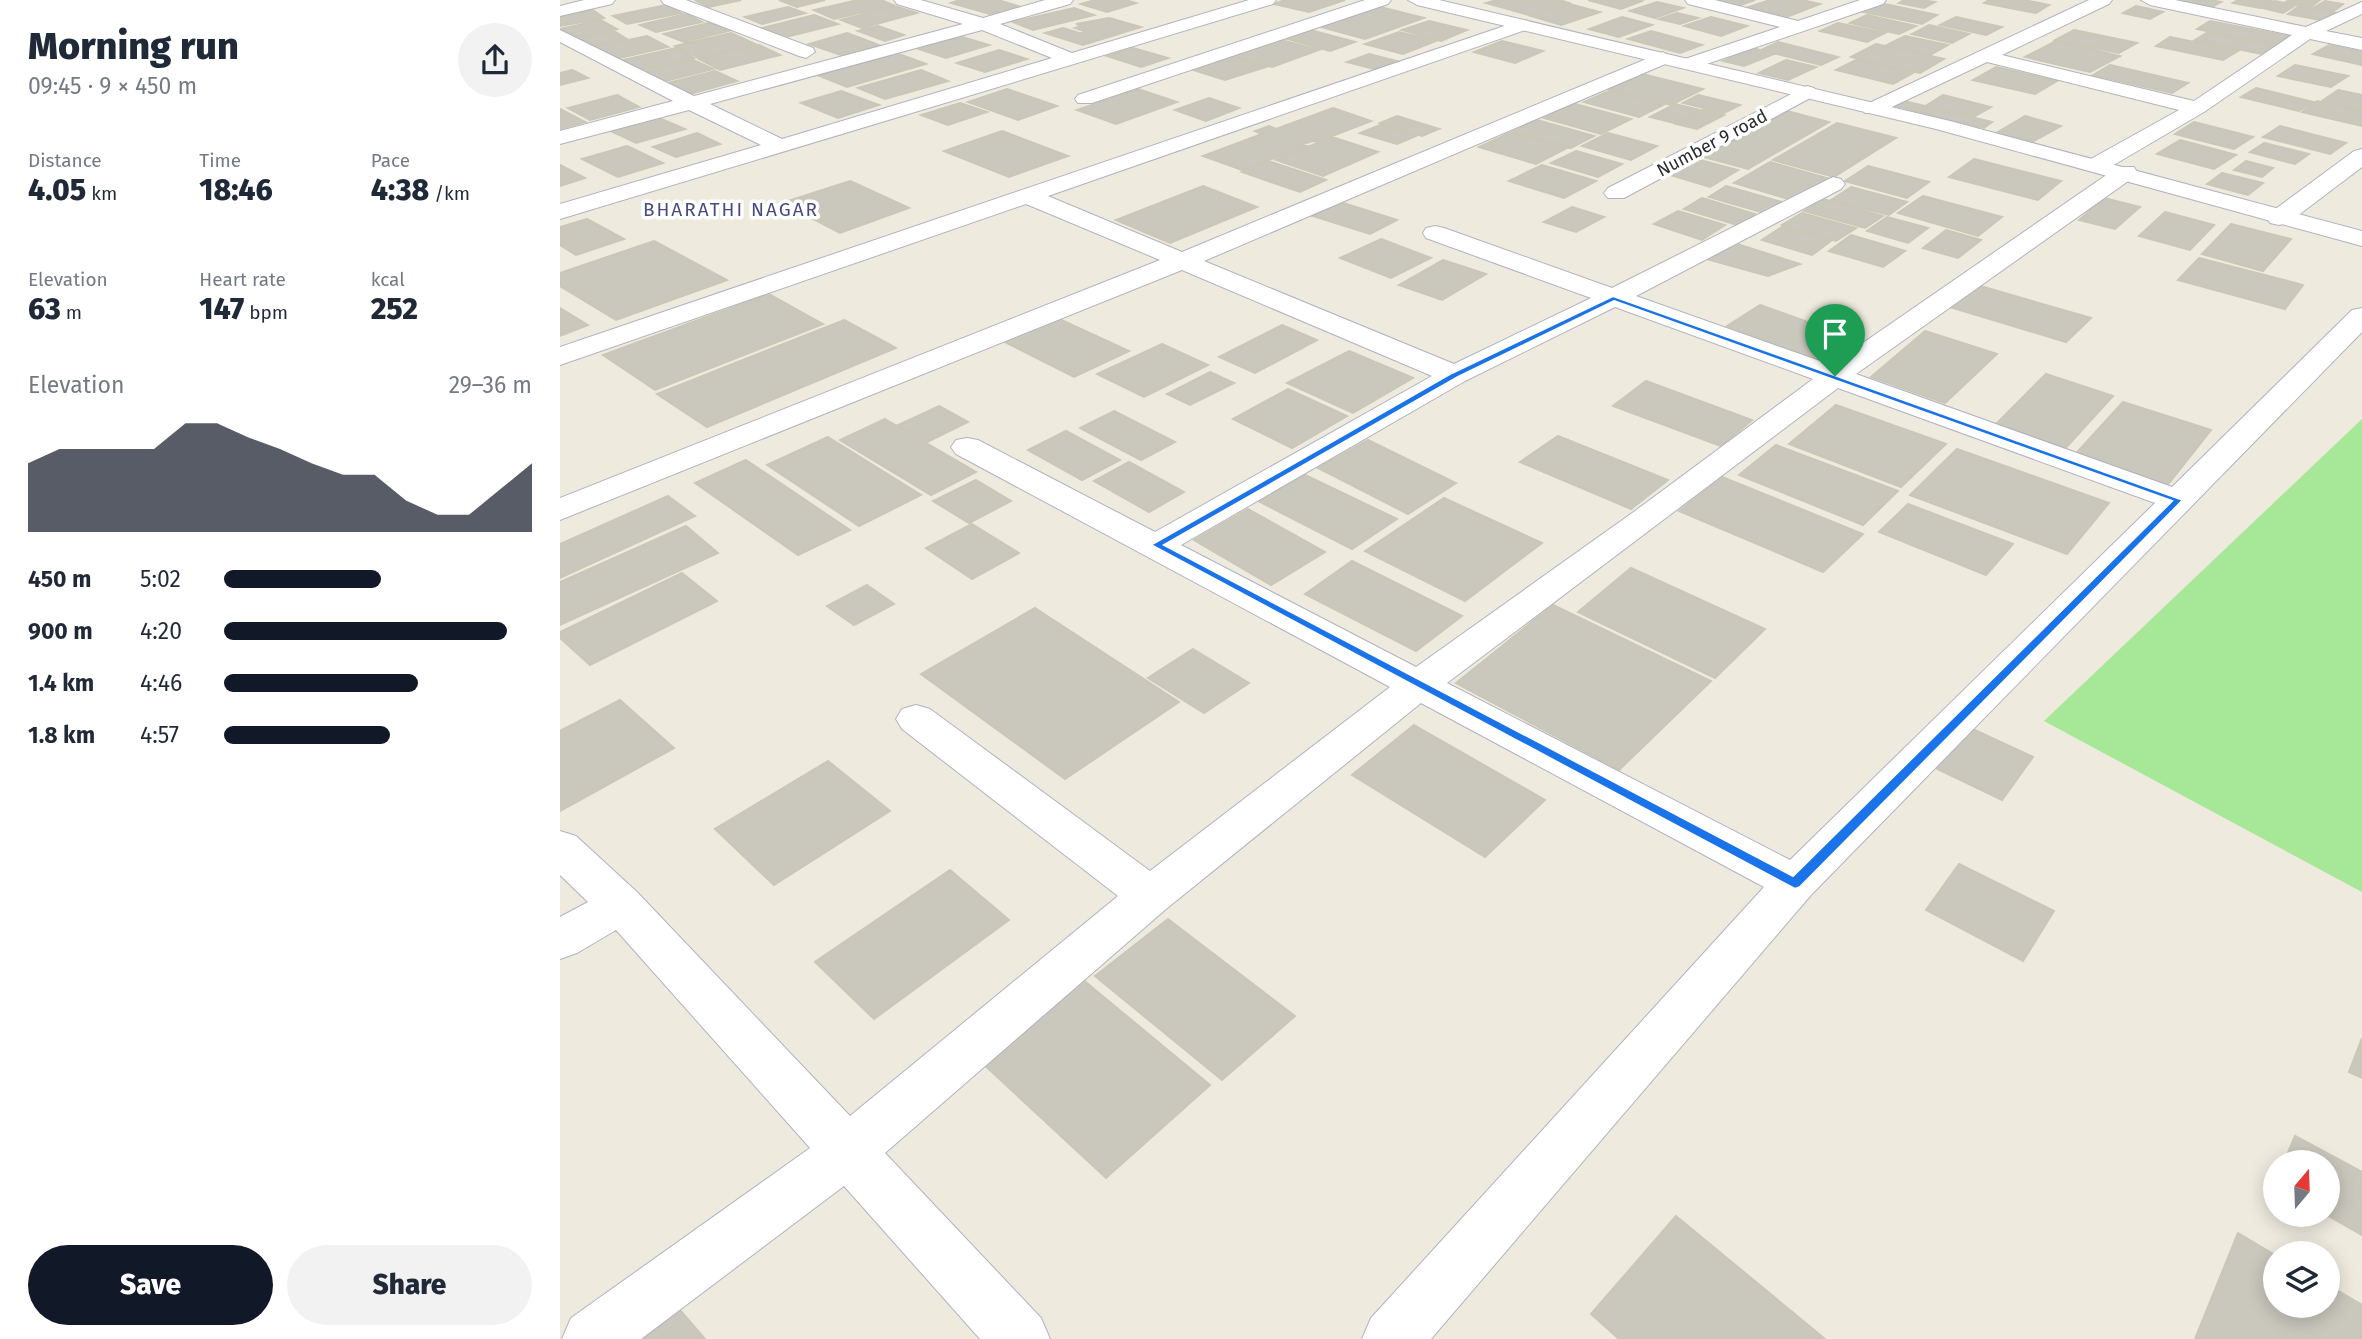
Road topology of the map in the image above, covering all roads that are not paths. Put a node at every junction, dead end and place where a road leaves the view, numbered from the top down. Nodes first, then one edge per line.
1 (606, 0) edge
2 (670, 0) edge
3 (903, 0) edge
4 (1064, 0) edge
5 (1267, 0) edge
6 (1382, 0) edge
7 (1417, 0) edge
8 (1694, 0) edge
9 (1877, 0) edge
10 (2103, 0) edge
11 (2150, 0) edge
12 (2362, 7) edge
13 (560, 11) edge
14 (983, 24) junction
15 (1522, 25) junction
16 (1801, 27) junction
17 (560, 34) edge
18 (2305, 34) junction
19 (2362, 44) edge
20 (1985, 56) junction
21 (1663, 58) junction
22 (1072, 59) junction
23 (1692, 63) junction
24 (742, 69) dead end
25 (769, 71) junction
26 (1807, 92) junction
27 (1086, 99) dead end
28 (690, 103) junction
29 (2197, 108) junction
30 (1872, 109) junction
31 (560, 138) edge
32 (780, 146) junction
33 (2362, 156) edge
34 (2112, 169) junction
35 (1833, 184) dead end
36 (1616, 193) dead end
37 (1026, 195) junction
38 (560, 212) edge
39 (2279, 218) junction
40 (1435, 233) dead end
41 (2362, 239) edge
42 (1181, 261) junction
43 (1613, 298) junction
44 (2362, 316) edge
45 (560, 356) edge
46 (1455, 375) junction
47 (1835, 376) junction
48 (967, 447) dead end
49 (2178, 500) junction
50 (560, 510) edge
51 (1156, 545) junction
52 (1419, 684) junction
53 (916, 719) dead end
54 (560, 848) edge
55 (1795, 883) junction
56 (1150, 896) junction
57 (621, 905) junction
58 (560, 940) edge
59 (847, 1152) junction
60 (593, 1339) edge
61 (1020, 1339) edge
62 (1392, 1339) edge

1 - 13 street
2 - 25 street
3 - 14 street
4 - 14 street
5 - 22 street
6 - 27 street
7 - 15 street
8 - 16 street
9 - 16 street
10 - 20 street
11 - 18 street
12 - 18 street
14 - 22 street
14 - 25 street
15 - 21 street
15 - 37 street
16 - 23 street
17 - 28 street
18 - 19 street
18 - 29 street
20 - 29 street
20 - 30 street
21 - 23 street
21 - 42 street
22 - 32 street
23 - 26 street
24 - 25 street
25 - 28 street
26 - 30 street
26 - 36 street, Number 9 road
28 - 31 street
28 - 32 street
29 - 34 street
30 - 34 street
32 - 38 street
33 - 39 street
34 - 39 street
34 - 47 street
35 - 43 street
37 - 42 street
37 - 45 street
39 - 41 street
40 - 43 street
42 - 46 street
42 - 50 street
43 - 46 street
43 - 47 street
44 - 49 street
46 - 51 street
47 - 49 street
47 - 52 street
48 - 51 street
49 - 55 street
51 - 52 street
52 - 55 street
52 - 56 street
53 - 56 street
54 - 57 street
55 - 62 street
56 - 59 street
57 - 58 street
57 - 59 street
59 - 60 street
59 - 61 street

